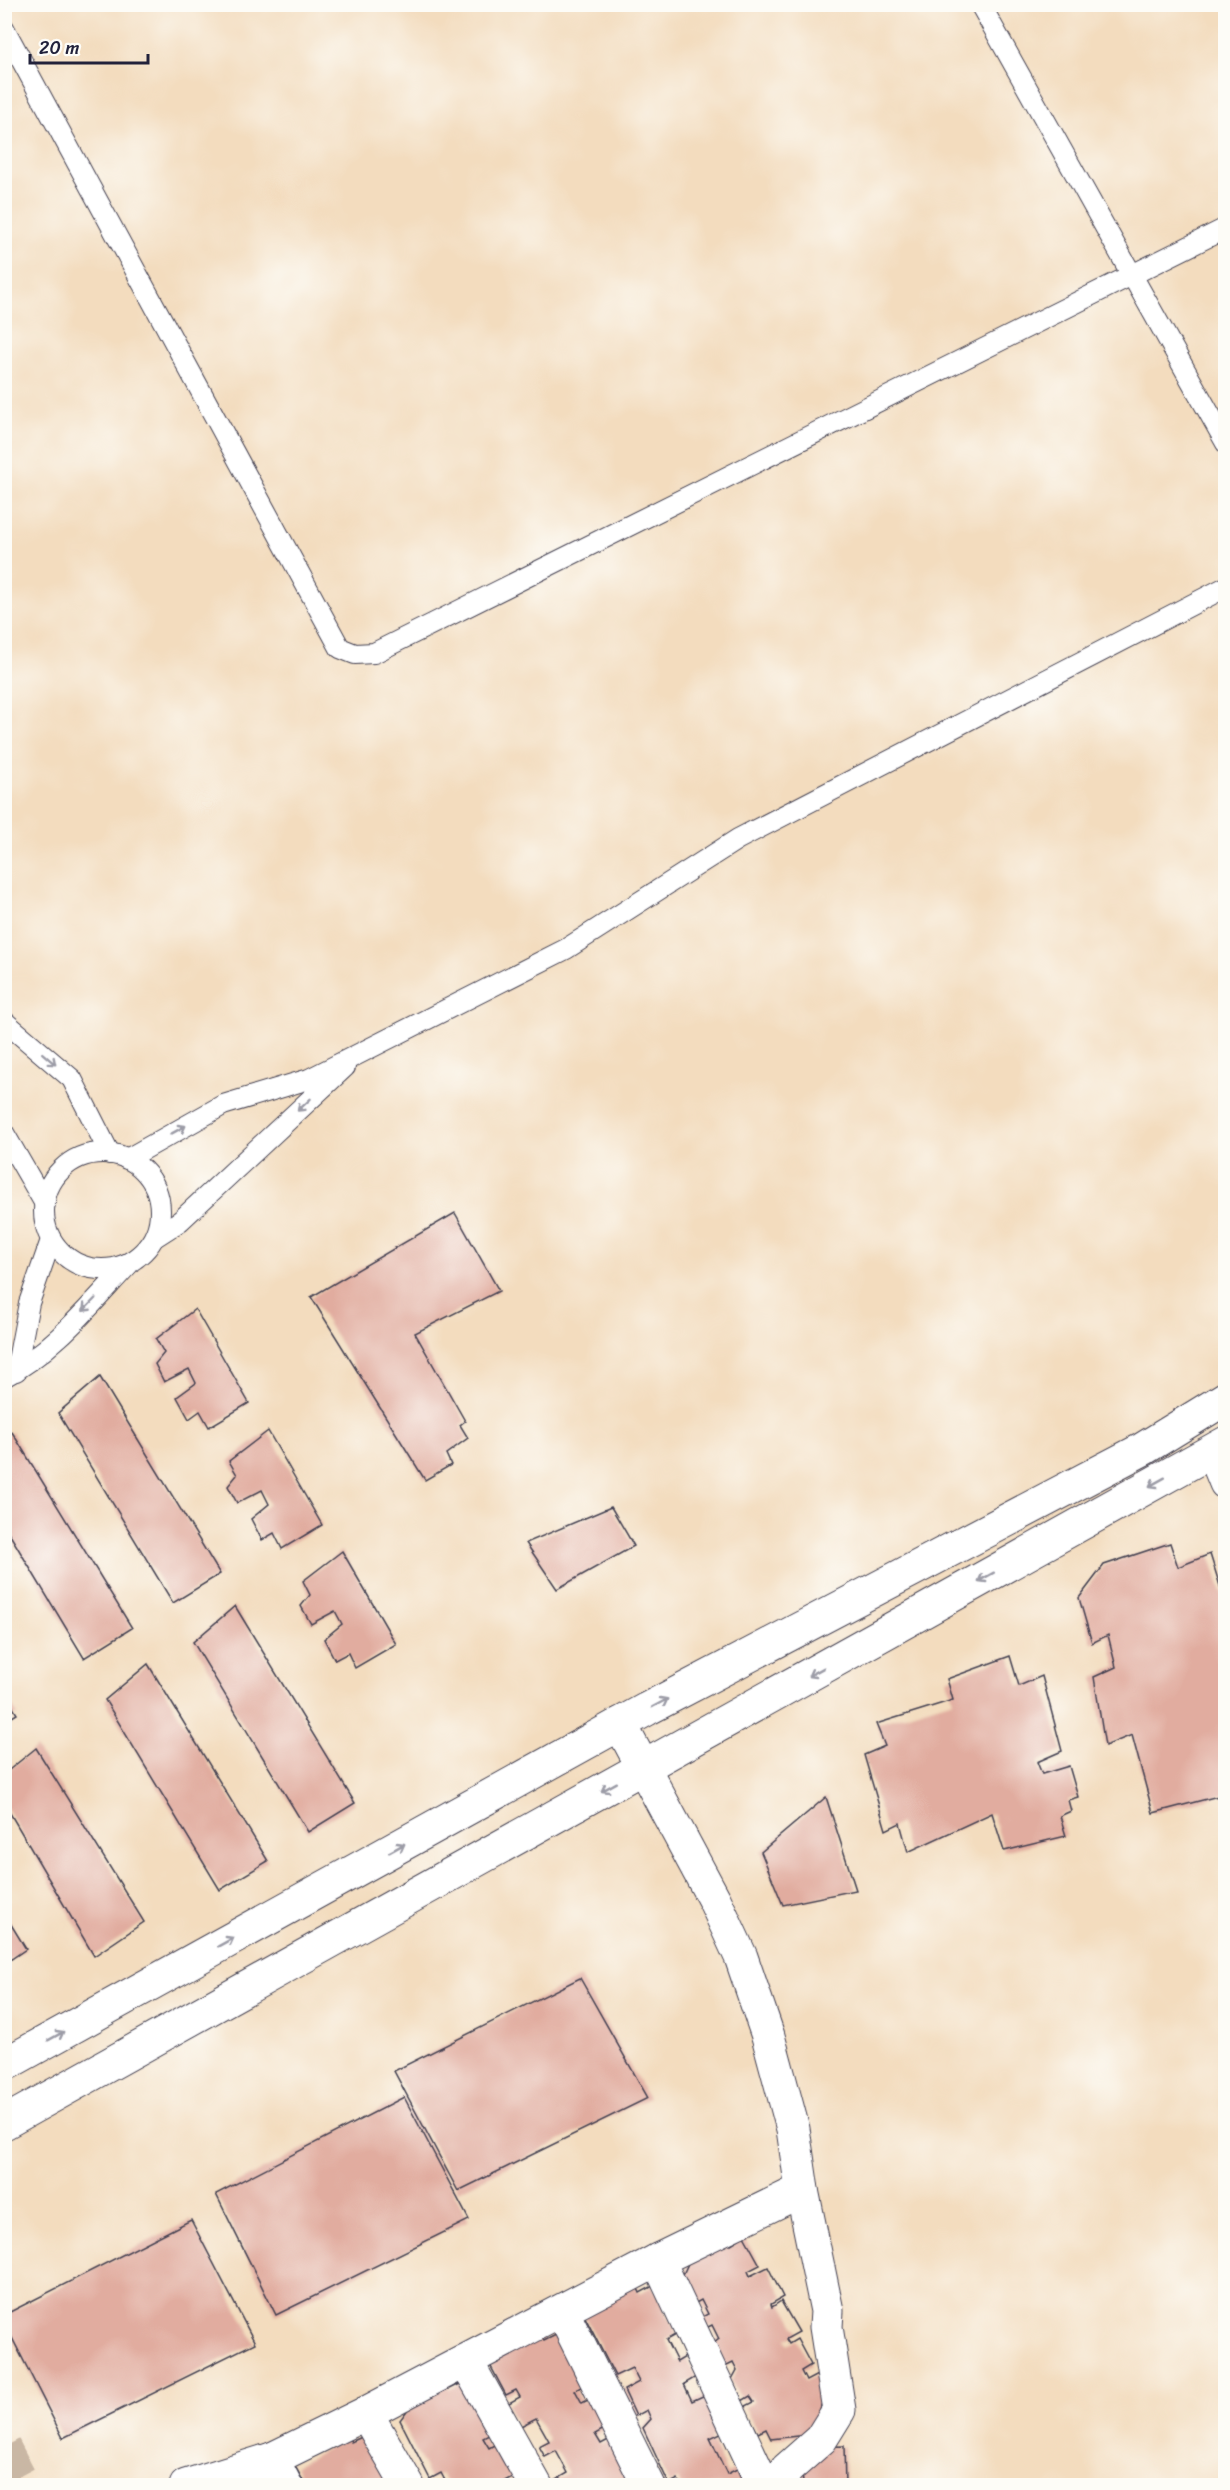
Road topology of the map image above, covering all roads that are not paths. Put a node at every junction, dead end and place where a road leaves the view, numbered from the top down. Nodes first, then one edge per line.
1 (980, 4) edge
2 (4, 28) edge
3 (1226, 228) edge
4 (1131, 275) junction
5 (1226, 443) edge
6 (1226, 587) edge
7 (4, 1021) edge
8 (363, 1051) junction
9 (4, 1133) edge
10 (119, 1156) junction
11 (45, 1204) junction
12 (155, 1236) junction
13 (51, 1240) junction
14 (130, 1263) junction
15 (10, 1374) edge
16 (1226, 1398) edge
17 (1173, 1430) junction
18 (1210, 1452) edge
19 (1226, 1483) edge
20 (620, 1724) junction
21 (644, 1767) junction
22 (4, 2065) edge
23 (4, 2123) edge
24 (802, 2190) junction
25 (658, 2260) junction
26 (562, 2311) junction
27 (466, 2361) junction
28 (366, 2413) junction
29 (279, 2472) edge
30 (186, 2486) edge
31 (408, 2486) edge
32 (536, 2486) edge
33 (649, 2486) edge
34 (764, 2486) edge
35 (777, 2486) edge

1 - 4 lane
2 - 4 lane
3 - 4 lane
4 - 5 lane
6 - 8 lane
7 -> 10 lane
10 -> 8 lane
8 -> 12 lane
9 - 11 lane
10 - 11 lane
10 - 12 lane
11 - 13 lane
12 - 14 lane
13 - 14 lane
13 - 15 lane
14 -> 15 lane
16 - 17 main road
17 - 18 main road
20 -> 17 main road
18 - 19 main road
18 -> 21 main road
20 - 21 main road
22 -> 20 main road
21 -> 23 main road
21 - 24 main road
24 - 25 main road
24 - 35 main road
25 - 26 main road
25 - 34 main road
26 - 27 main road
26 - 33 main road
27 - 28 main road
27 - 32 main road
28 - 29 main road
28 - 31 main road
29 - 30 main road

